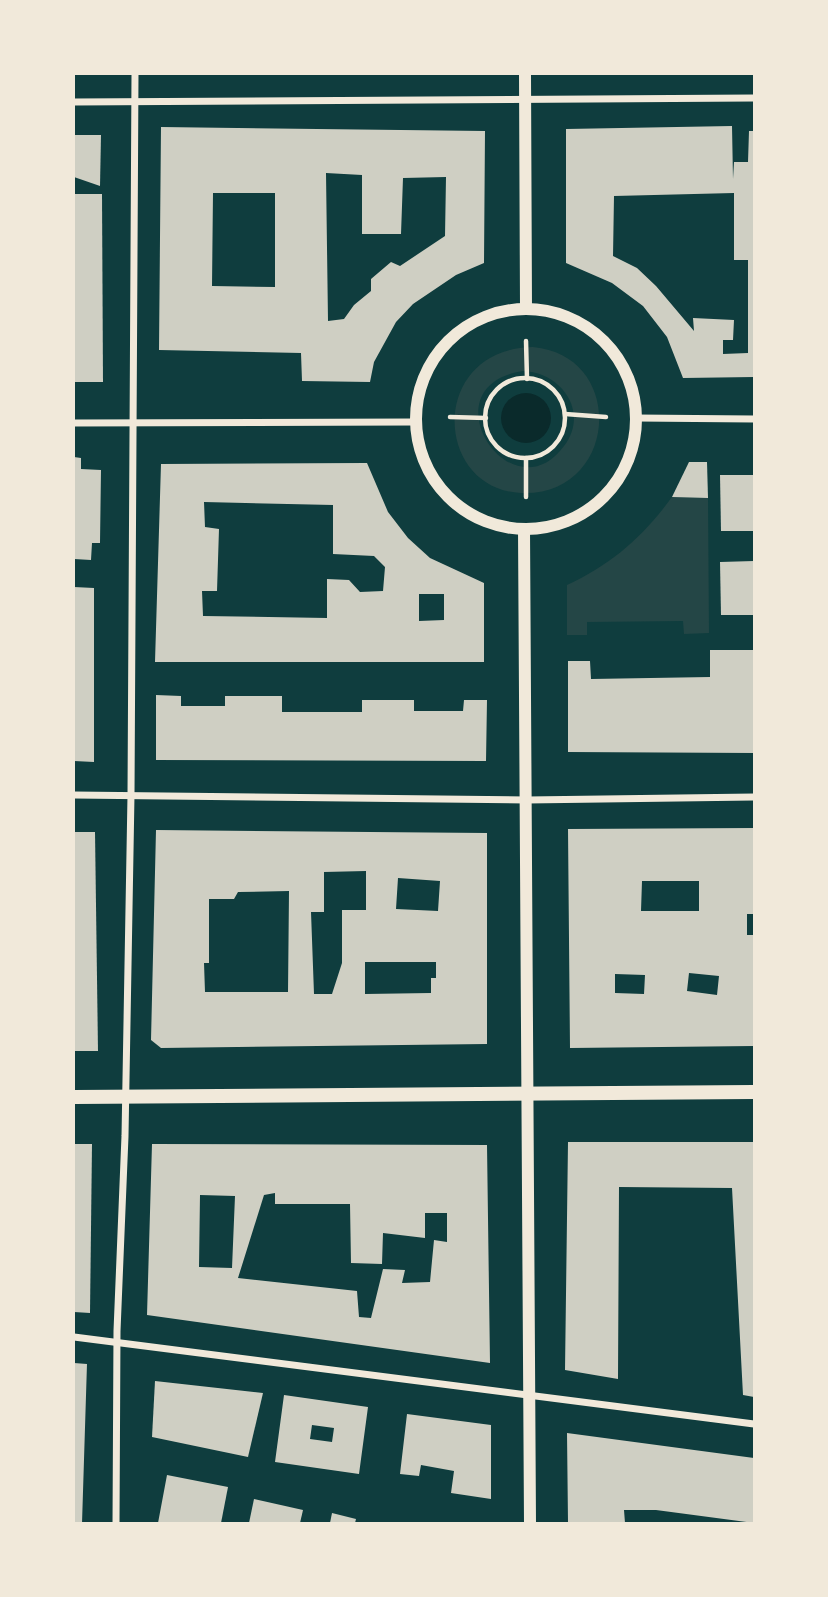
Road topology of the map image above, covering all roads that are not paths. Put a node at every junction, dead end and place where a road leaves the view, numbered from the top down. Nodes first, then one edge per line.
1 (135, 74) edge
2 (525, 74) edge
3 (754, 98) edge
4 (526, 99) junction
5 (74, 102) edge
6 (135, 102) junction
7 (526, 308) junction
8 (636, 418) junction
9 (754, 419) edge
10 (131, 422) junction
11 (415, 422) junction
12 (74, 423) edge
13 (524, 529) junction
14 (131, 795) junction
15 (74, 796) edge
16 (754, 797) edge
17 (527, 800) junction
18 (754, 1092) edge
19 (529, 1095) junction
20 (74, 1097) edge
21 (125, 1097) junction
22 (74, 1337) edge
23 (116, 1342) junction
24 (530, 1395) junction
25 (754, 1424) edge
26 (116, 1524) edge
27 (530, 1524) edge

1 - 6 street
2 - 4 street
3 - 4 street
4 - 6 street
4 - 7 street
5 - 6 street
6 - 10 street
7 - 8 street
7 - 11 street
8 - 9 street
8 - 13 street
10 - 11 street
10 - 12 street
10 - 14 street
11 - 13 street
13 - 17 street
14 - 15 street
14 - 17 street
14 - 21 street
16 - 17 street
17 - 19 street
18 - 19 main road
19 - 21 main road
19 - 24 street
20 - 21 main road
21 - 23 street
22 - 23 street
23 - 24 street
23 - 26 street
24 - 25 street
24 - 27 street

